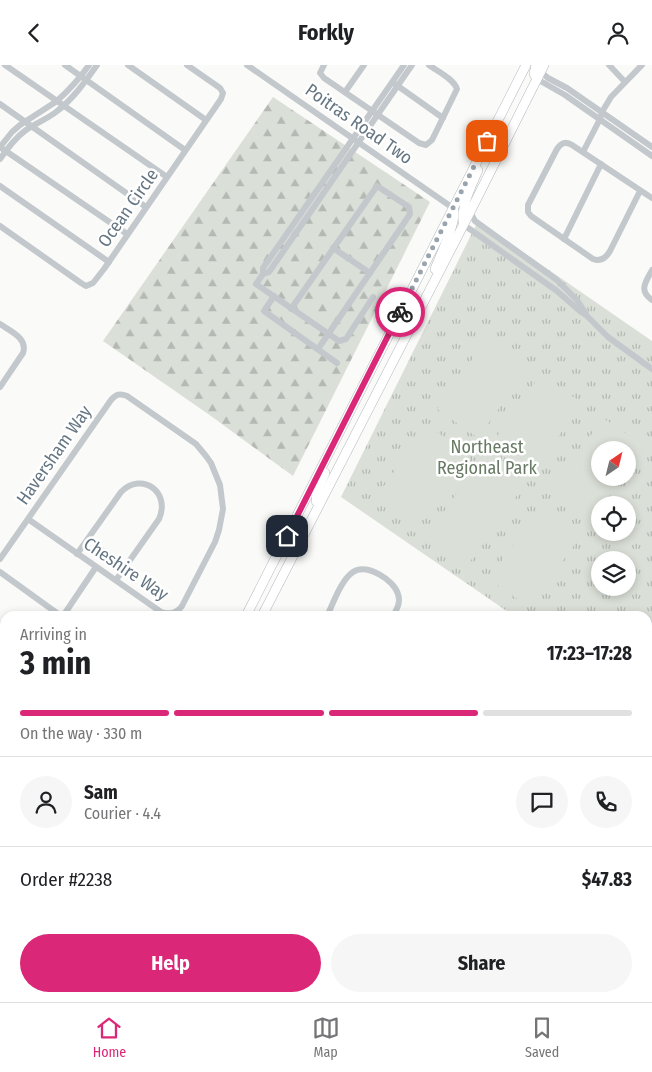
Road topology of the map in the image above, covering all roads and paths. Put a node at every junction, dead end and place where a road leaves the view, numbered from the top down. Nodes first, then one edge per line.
1 (5, 65) edge
2 (65, 65) edge
3 (89, 65) edge
4 (97, 65) edge
5 (128, 65) edge
6 (187, 65) edge
7 (247, 65) edge
8 (324, 65) edge
9 (364, 65) edge
10 (404, 65) edge
11 (412, 65) edge
12 (429, 65) edge
13 (526, 65) edge
14 (609, 65) edge
15 (642, 65) edge
16 (539, 70) edge
17 (84, 78) junction
18 (625, 82) junction
19 (395, 84) junction
20 (345, 92) junction
21 (57, 101) junction
22 (0, 104) edge
23 (64, 105) junction
24 (504, 108) junction
25 (375, 113) junction
26 (601, 116) junction
27 (444, 118) junction
28 (25, 121) junction
29 (206, 121) junction
30 (33, 127) junction
31 (356, 141) junction
32 (652, 147) edge
33 (2, 148) edge
34 (186, 150) junction
35 (583, 152) junction
36 (652, 156) edge
37 (0, 159) edge
38 (601, 165) junction
39 (167, 177) junction
40 (0, 186) edge
41 (640, 191) junction
42 (652, 199) edge
43 (146, 207) junction
44 (453, 208) junction
45 (470, 213) junction
46 (464, 225) junction
47 (0, 226) edge
48 (127, 234) junction
49 (564, 239) junction
50 (333, 248) junction
51 (109, 262) junction
52 (652, 270) edge
53 (370, 273) junction
54 (274, 296) junction
55 (374, 297) dead end
56 (652, 300) edge
57 (291, 309) junction
58 (586, 315) junction
59 (0, 324) edge
60 (412, 324) junction
61 (328, 334) junction
62 (318, 349) junction
63 (337, 363) dead end
64 (652, 369) edge
65 (0, 387) edge
66 (118, 394) joint
67 (351, 411) junction
68 (319, 505) junction
69 (28, 519) junction
70 (77, 554) junction
71 (0, 559) edge
72 (96, 567) junction
73 (0, 573) edge
74 (116, 581) junction
75 (55, 611) edge
76 (65, 611) edge
77 (160, 611) edge
78 (177, 611) edge
79 (249, 611) edge
80 (265, 611) edge
81 (329, 611) edge
82 (395, 611) edge

1 - 21 street
2 - 17 street
3 - 17 street
4 - 17 street
5 - 29 street
6 - 29 street, Ocean Circle
7 - 31 street, Poitras Road Two
8 - 20 street
9 - 20 street
10 - 19 street
11 - 19 street
12 - 27 street
13 - 24 highway
14 - 18 street
15 - 18 street
16 - 26 street
16 - 45 highway
17 - 21 street
17 - 23 street
17 - 34 street
18 - 26 street
19 - 25 street
19 - 27 street
20 - 25 street
21 - 23 street
21 - 28 street
22 - 28 street
23 - 30 street
23 - 39 street
24 - 44 highway
24 - 46 highway
25 - 27 street
25 - 31 street
26 - 32 street
26 - 35 street
26 - 36 street
28 - 30 street
28 - 33 street
29 - 34 street, Ocean Circle
30 - 33 street
30 - 43 street
31 - 44 street, Poitras Road Two
31 - 54 street
33 - 37 street
33 - 48 street
34 - 39 street, Ocean Circle
35 - 38 street
35 - 49 street
38 - 41 street
38 - 49 street
39 - 43 street, Ocean Circle
40 - 51 street
41 - 42 street
41 - 49 street
43 - 48 street, Ocean Circle
44 - 60 highway
44 - 67 highway
45 - 46 highway
45 - 58 street
46 - 58 street
46 - 60 highway
47 - 51 street, Ocean Circle
48 - 51 street, Ocean Circle
50 - 53 street
50 - 53 street
50 - 57 street
52 - 56 street
53 - 61 street
54 - 57 street
54 - 62 street
55 - 61 street
57 - 61 street
58 - 64 street
59 - 65 street
60 - 68 highway
61 - 62 street
62 - 63 street
66 - 69 street, Haversham Way
66 - 78 street, Cheshire Way
67 - 68 highway
67 - 79 highway
68 - 80 highway
69 - 70 street, Cheshire Way
69 - 71 street, Haversham Way
70 - 72 street, Cheshire Way
70 - 74 street
72 - 74 street, Cheshire Way
72 - 76 street
73 - 75 street
74 - 77 street, Cheshire Way
81 - 82 street

